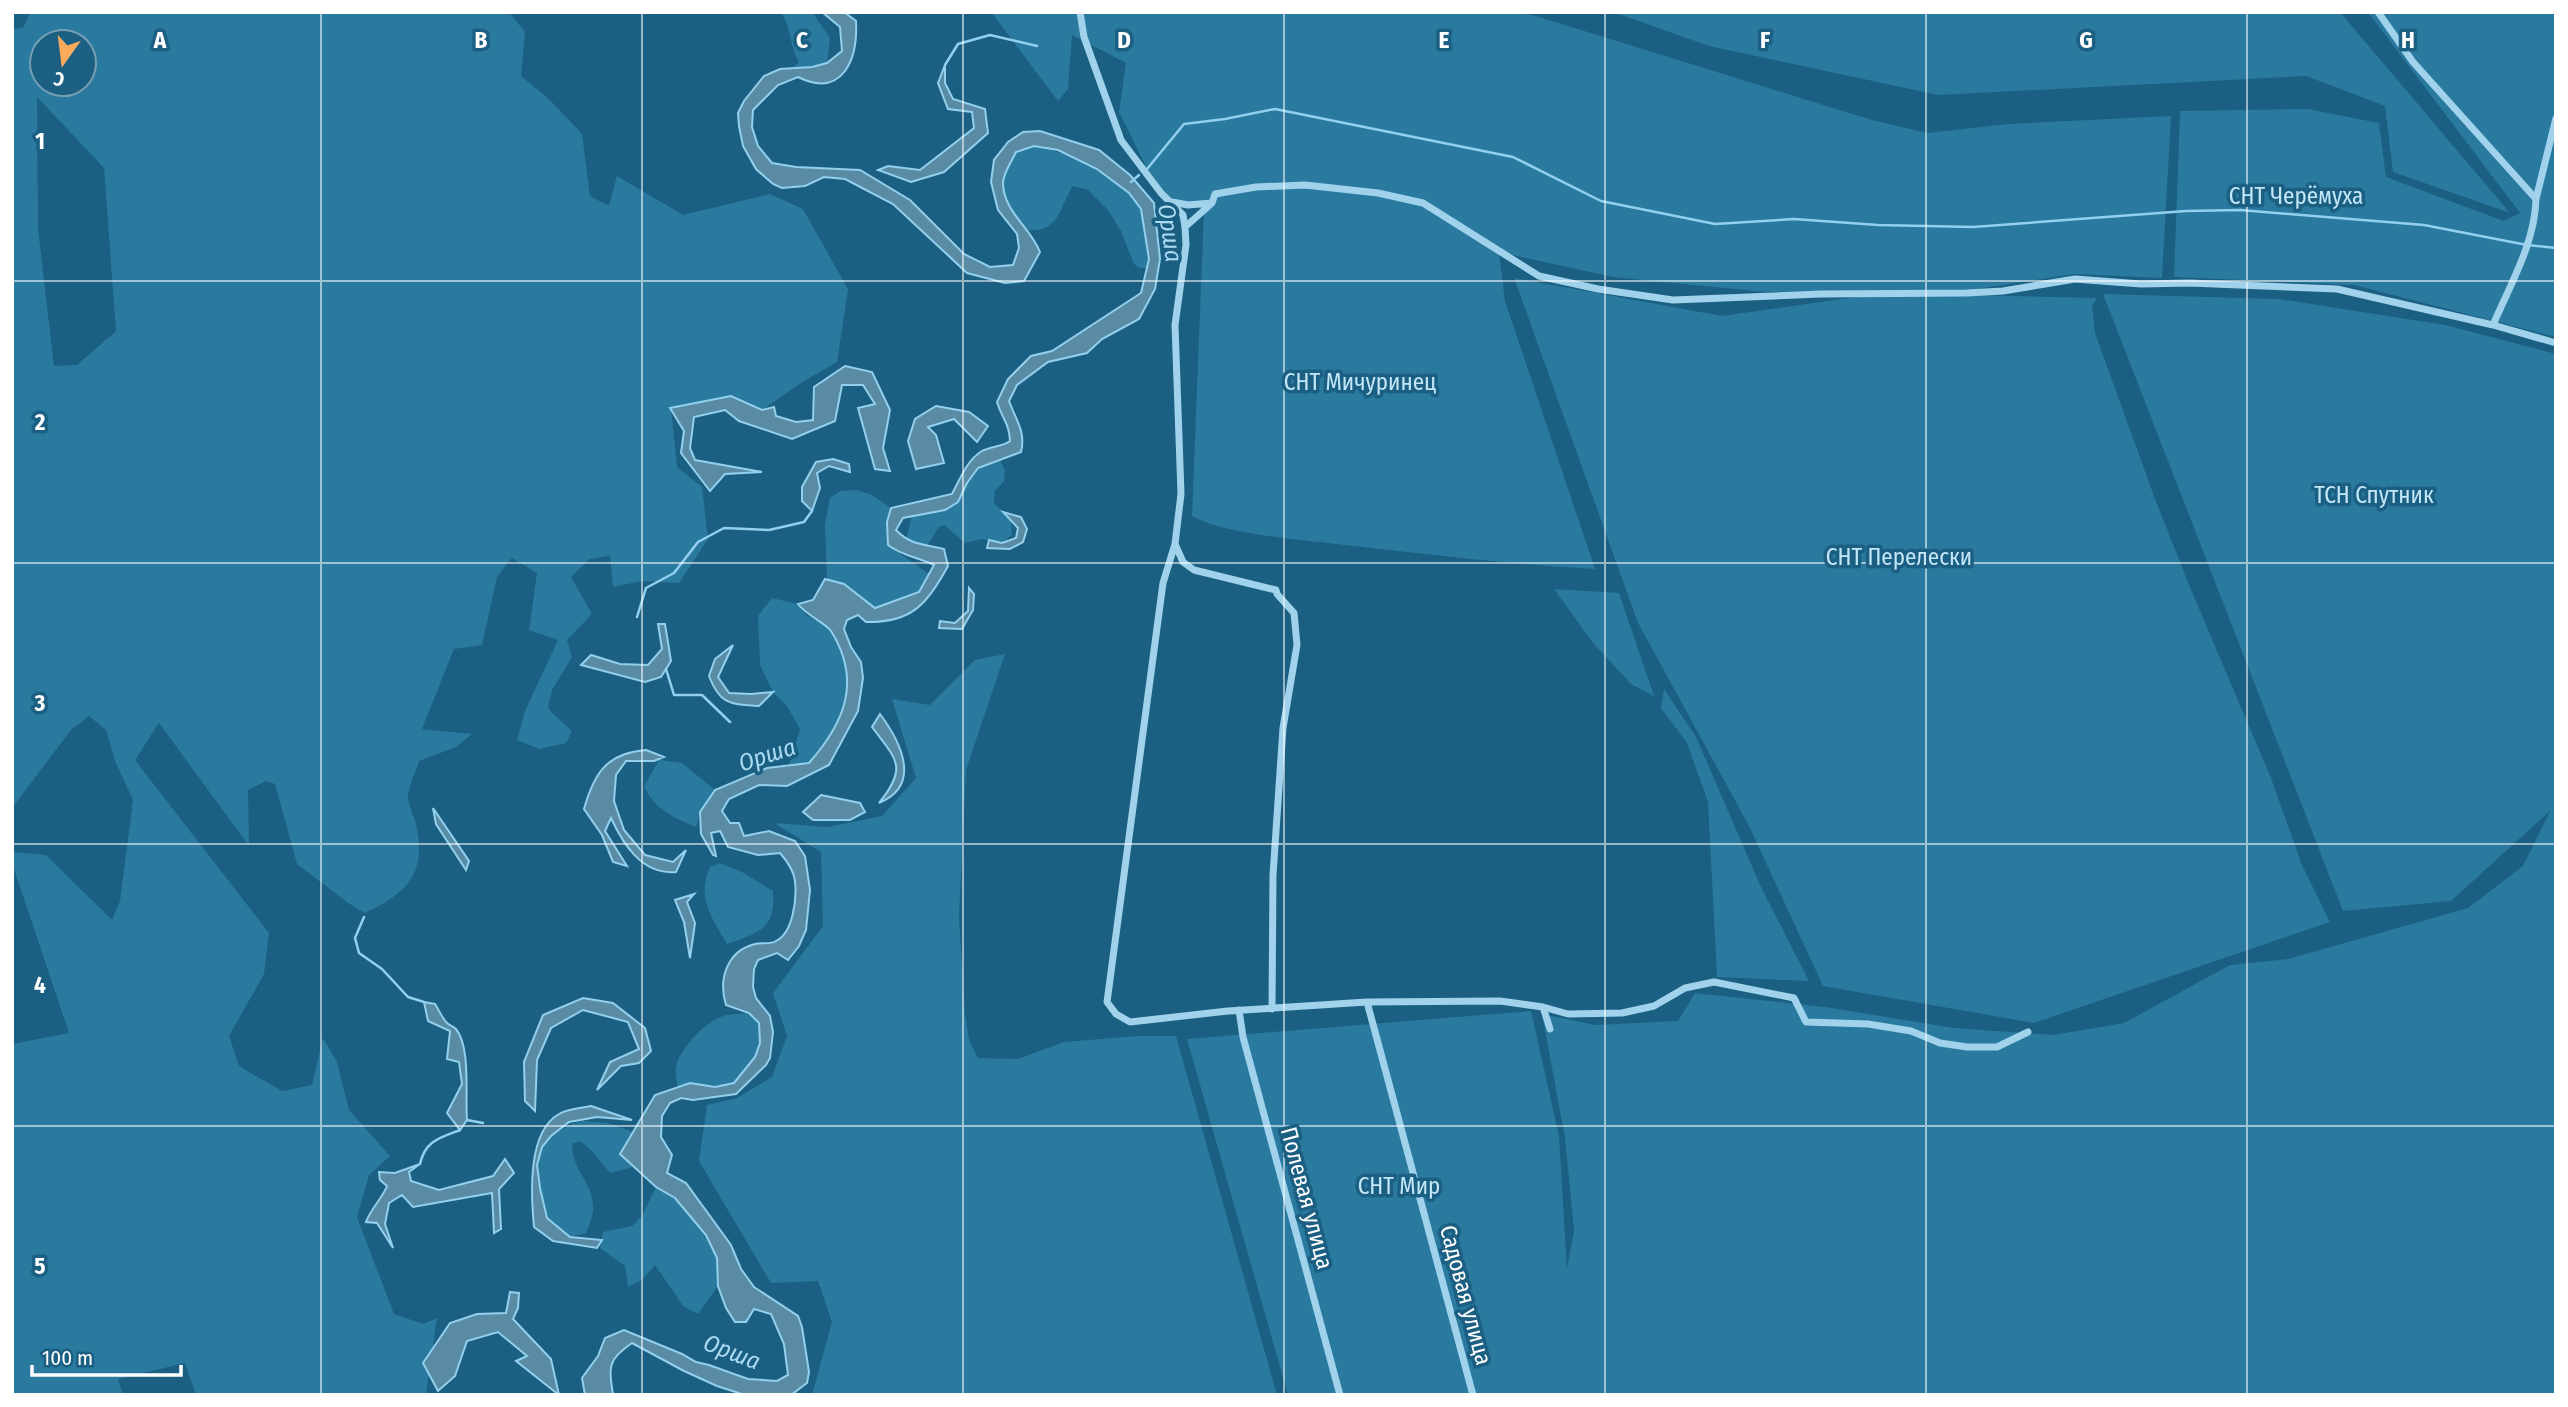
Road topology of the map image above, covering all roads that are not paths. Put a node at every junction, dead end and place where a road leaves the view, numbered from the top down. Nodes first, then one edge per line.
1 (1080, 12) edge
2 (2378, 12) edge
3 (2556, 118) edge
4 (2536, 199) junction
5 (1171, 202) junction
6 (1212, 203) junction
7 (1185, 227) junction
8 (2493, 326) junction
9 (2556, 343) edge
10 (1175, 544) junction
11 (1367, 1003) junction
12 (1543, 1007) junction
13 (1272, 1009) junction
14 (1239, 1010) junction
15 (1550, 1029) dead end
16 (2028, 1032) dead end
17 (1340, 1395) edge
18 (1473, 1395) edge

1 - 5 street
2 - 4 street
3 - 4 street
4 - 8 street
5 - 6 street
5 - 7 street
6 - 7 street
6 - 8 street
7 - 10 street
8 - 9 street
10 - 13 street
10 - 14 street
11 - 12 street
11 - 13 street
11 - 18 street, Садовая улица
12 - 15 street
12 - 16 street
13 - 14 street
14 - 17 street, Полевая улица

